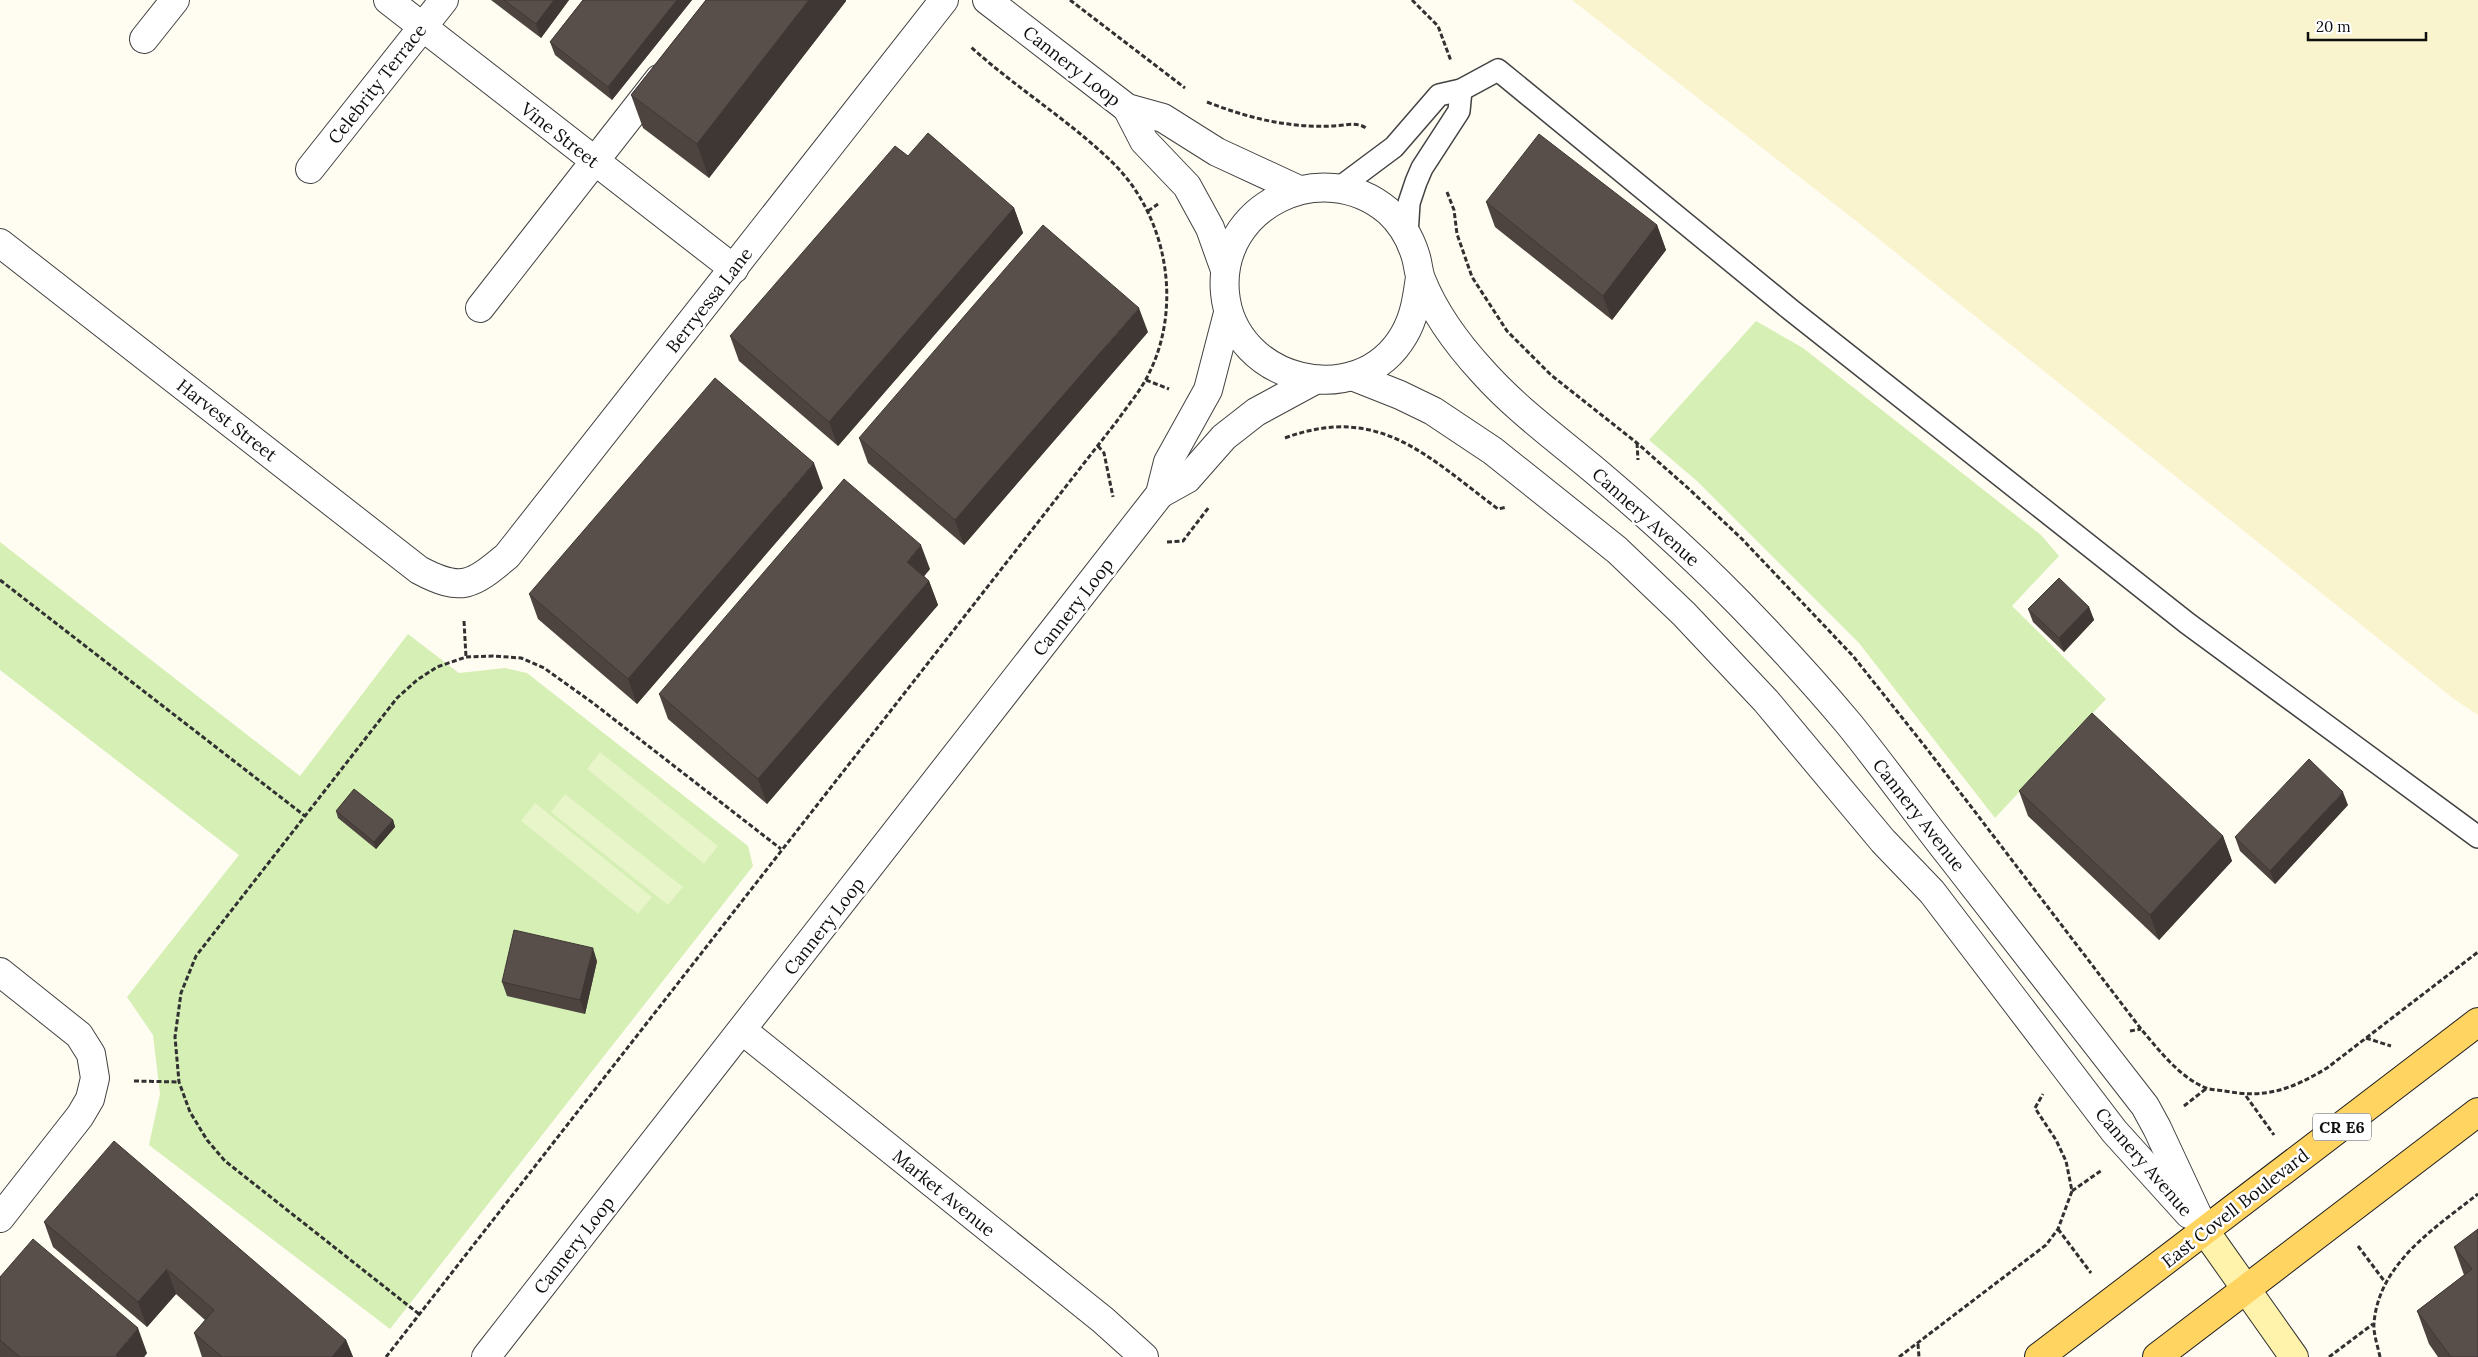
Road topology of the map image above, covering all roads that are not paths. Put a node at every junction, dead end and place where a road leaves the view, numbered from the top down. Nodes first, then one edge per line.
1 (175, 0) edge
2 (388, 0) edge
3 (444, 0) edge
4 (944, 0) edge
5 (987, 0) edge
6 (422, 27) junction
7 (144, 39) dead end
8 (673, 62) edge
9 (1461, 90) junction
10 (1127, 108) junction
11 (594, 162) junction
12 (310, 169) dead end
13 (1339, 188) junction
14 (1297, 189) junction
15 (1407, 235) junction
16 (0, 243) edge
17 (734, 269) junction
18 (1225, 270) junction
19 (1420, 277) junction
20 (480, 308) dead end
21 (1228, 313) junction
22 (1352, 376) junction
23 (1315, 380) junction
24 (1160, 494) junction
25 (460, 585) joint
26 (2478, 837) edge
27 (0, 972) edge
28 (2478, 1022) edge
29 (742, 1030) junction
30 (2478, 1112) edge
31 (0, 1218) edge
32 (2205, 1231) junction
33 (2246, 1290) junction
34 (486, 1357) edge
35 (1144, 1357) edge
36 (2039, 1357) edge
37 (2157, 1357) edge
38 (2294, 1357) edge

1 - 7 street
2 - 6 street, Vine Street
3 - 6 street, Celebrity Terrace
4 - 17 street, Berryessa Lane
5 - 10 street, Cannery Loop
6 - 11 street, Vine Street
6 - 12 street, Celebrity Terrace
8 - 11 street
9 - 13 lane
9 - 15 lane
9 - 26 lane
10 - 14 street, Cannery Loop
10 - 18 street
11 - 17 street, Vine Street
11 - 20 street
13 - 14 street
13 - 15 street
14 - 18 street
15 - 19 street
16 - 25 street, Harvest Street
17 - 25 street, Berryessa Lane
18 - 21 street
19 - 22 street
19 - 32 street, Cannery Avenue
21 - 23 street
21 - 24 street
22 - 23 street
22 - 32 street, Cannery Avenue
23 - 24 street
24 - 29 street, Cannery Loop
27 - 31 street
28 - 32 main road, East Covell Boulevard / CR E6
29 - 34 street, Cannery Loop
29 - 35 street, Market Avenue
30 - 33 main road
32 - 33 street
32 - 36 main road, East Covell Boulevard / CR E6
33 - 37 main road
33 - 38 street

